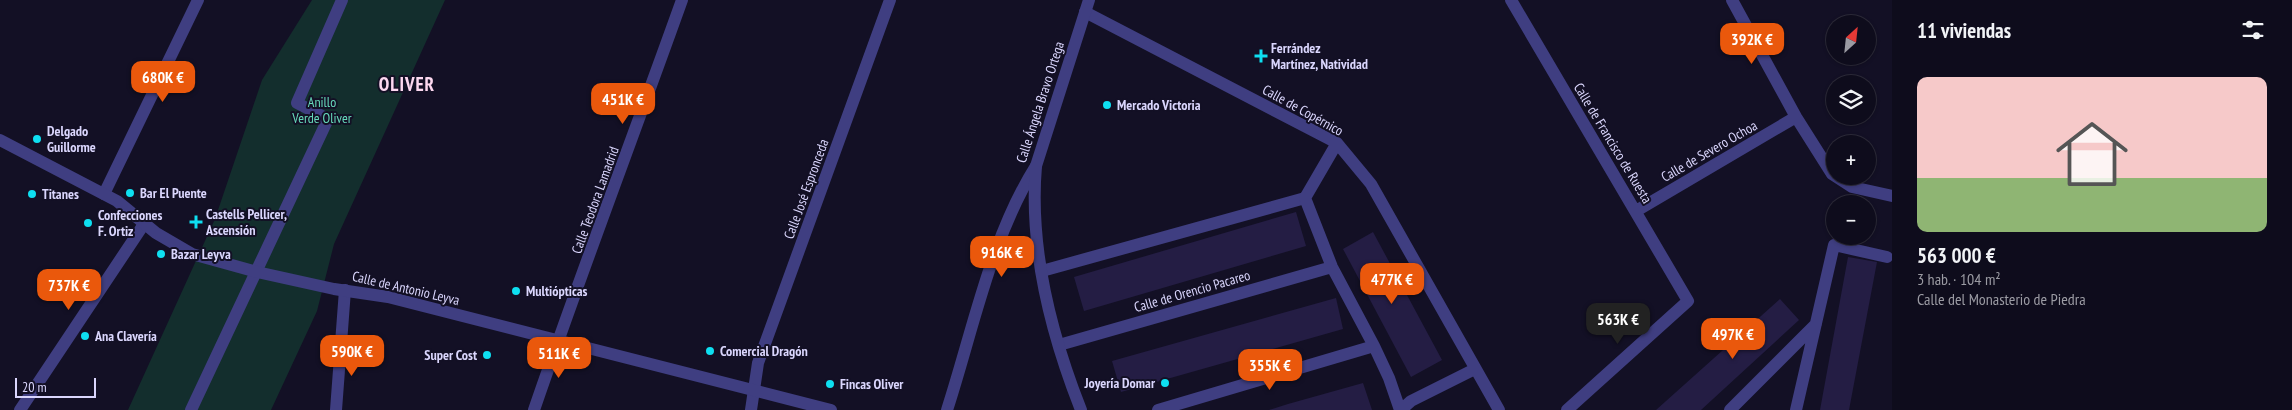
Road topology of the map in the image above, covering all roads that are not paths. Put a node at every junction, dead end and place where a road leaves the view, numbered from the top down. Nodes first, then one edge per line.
1 (198, 0) edge
2 (342, 0) edge
3 (682, 0) edge
4 (890, 0) edge
5 (1512, 0) edge
6 (1732, 0) edge
7 (1087, 6) edge
8 (1796, 117) junction
9 (0, 140) edge
10 (1337, 143) junction
11 (1036, 166) junction
12 (104, 194) junction
13 (1892, 196) edge
14 (1305, 198) junction
15 (1636, 211) junction
16 (144, 224) junction
17 (1887, 257) dead end
18 (1332, 267) junction
19 (1042, 270) junction
20 (257, 272) junction
21 (345, 290) junction
22 (1816, 324) junction
23 (558, 340) junction
24 (1059, 344) junction
25 (1374, 346) junction
26 (1475, 370) junction
27 (753, 390) junction
28 (20, 410) edge
29 (191, 410) edge
30 (336, 410) edge
31 (534, 410) edge
32 (751, 410) edge
33 (831, 410) edge
34 (947, 410) edge
35 (1081, 410) edge
36 (1158, 410) edge
37 (1400, 410) edge
38 (1499, 410) edge
39 (1567, 410) edge
40 (1730, 410) edge
41 (1796, 410) edge

1 - 12 street
2 - 20 street
3 - 23 street, Calle Teodora Lamadrid
4 - 27 street, Calle José Espronceda
5 - 15 street, Calle de Francisco de Ruesta
6 - 8 street
7 - 10 street, Calle de Copérnico
7 - 11 street, Calle Ángela Bravo Ortega
8 - 13 street
8 - 15 street, Calle de Severo Ochoa
9 - 12 street, Calle de Antonio Leyva
10 - 14 street
10 - 26 street, Calle de Copérnico
11 - 19 street
11 - 34 street, Calle Ángela Bravo Ortega
12 - 16 street, Calle de Antonio Leyva
14 - 18 street
14 - 19 street
15 - 39 street, Calle de Francisco de Ruesta
16 - 20 street, Calle de Antonio Leyva
16 - 28 street
17 - 22 street
18 - 24 street, Calle de Orencio Pacareo
18 - 25 street
19 - 24 street
20 - 21 street, Calle de Antonio Leyva
20 - 29 street
21 - 23 street, Calle de Antonio Leyva
21 - 30 street
22 - 40 street
22 - 41 street
23 - 27 street, Calle de Antonio Leyva
23 - 31 street, Calle Teodora Lamadrid
24 - 35 street
25 - 36 street
25 - 37 street
26 - 37 street
26 - 38 street, Calle de Copérnico
27 - 32 street, Calle José Espronceda
27 - 33 street, Calle de Antonio Leyva

